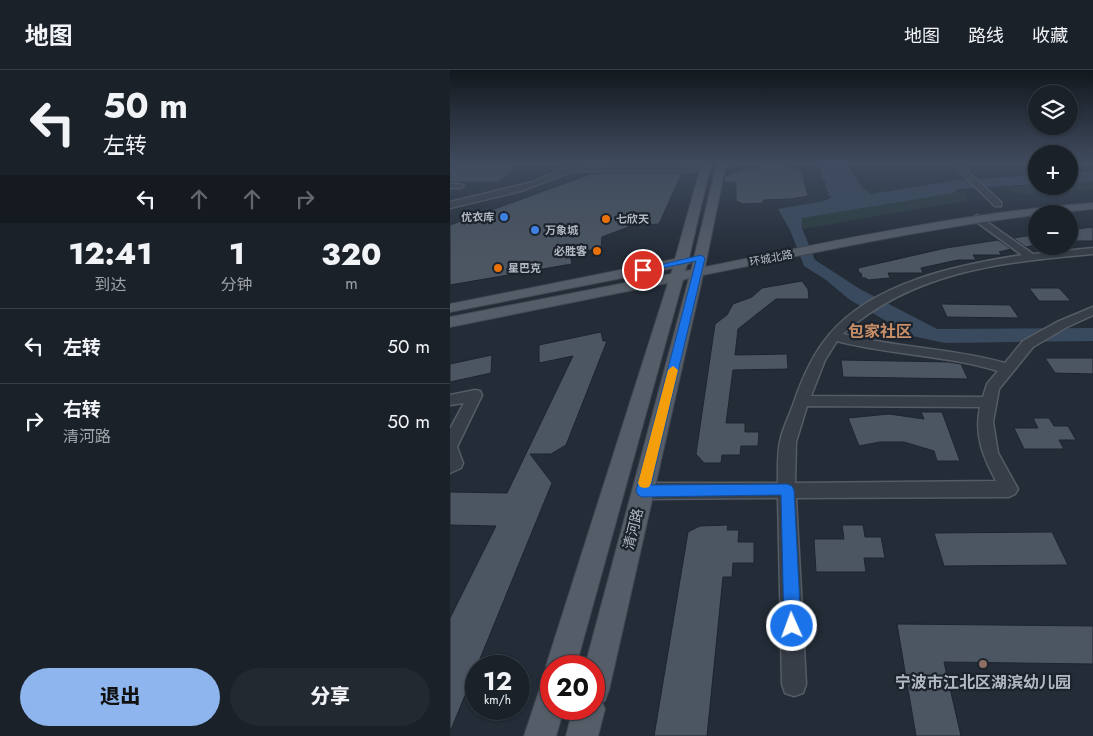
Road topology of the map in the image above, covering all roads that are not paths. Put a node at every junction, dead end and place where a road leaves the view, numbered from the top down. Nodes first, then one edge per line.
1 (475, 194) edge
2 (493, 194) edge
3 (705, 194) edge
4 (991, 194) edge
5 (994, 194) edge
6 (1093, 197) edge
7 (450, 200) edge
8 (1003, 204) junction
9 (450, 205) edge
10 (1093, 206) edge
11 (977, 218) junction
12 (810, 237) dead end
13 (1093, 251) edge
14 (1031, 257) junction
15 (694, 264) junction
16 (450, 308) edge
17 (1093, 311) edge
18 (450, 322) edge
19 (835, 336) junction
20 (1008, 369) junction
21 (450, 400) edge
22 (802, 401) junction
23 (989, 402) junction
24 (450, 447) edge
25 (450, 466) edge
26 (787, 490) junction
27 (642, 491) junction
28 (565, 655) edge
29 (602, 655) edge
30 (794, 684) dead end
31 (545, 720) edge
32 (586, 720) edge
33 (540, 736) edge
34 (582, 736) edge

1 - 7 street
2 - 9 street
3 - 15 main road, 清河路
4 - 8 street
5 - 8 street
6 - 8 main road
8 - 12 main road
10 - 11 main road, 环城北路
11 - 14 street
11 - 15 main road, 环城北路
13 - 14 street
14 - 19 street
15 - 16 main road, 环城北路
15 - 18 main road, 环城北路
15 - 27 main road, 清河路
15 - 28 main road, 清河路
17 - 20 street
19 - 20 street
19 - 22 street
20 - 23 street
21 - 24 street
22 - 23 street
22 - 26 street
23 - 26 street
24 - 25 street
26 - 27 street
26 - 30 street
27 - 29 main road, 清河路
31 - 33 main road
32 - 34 main road

